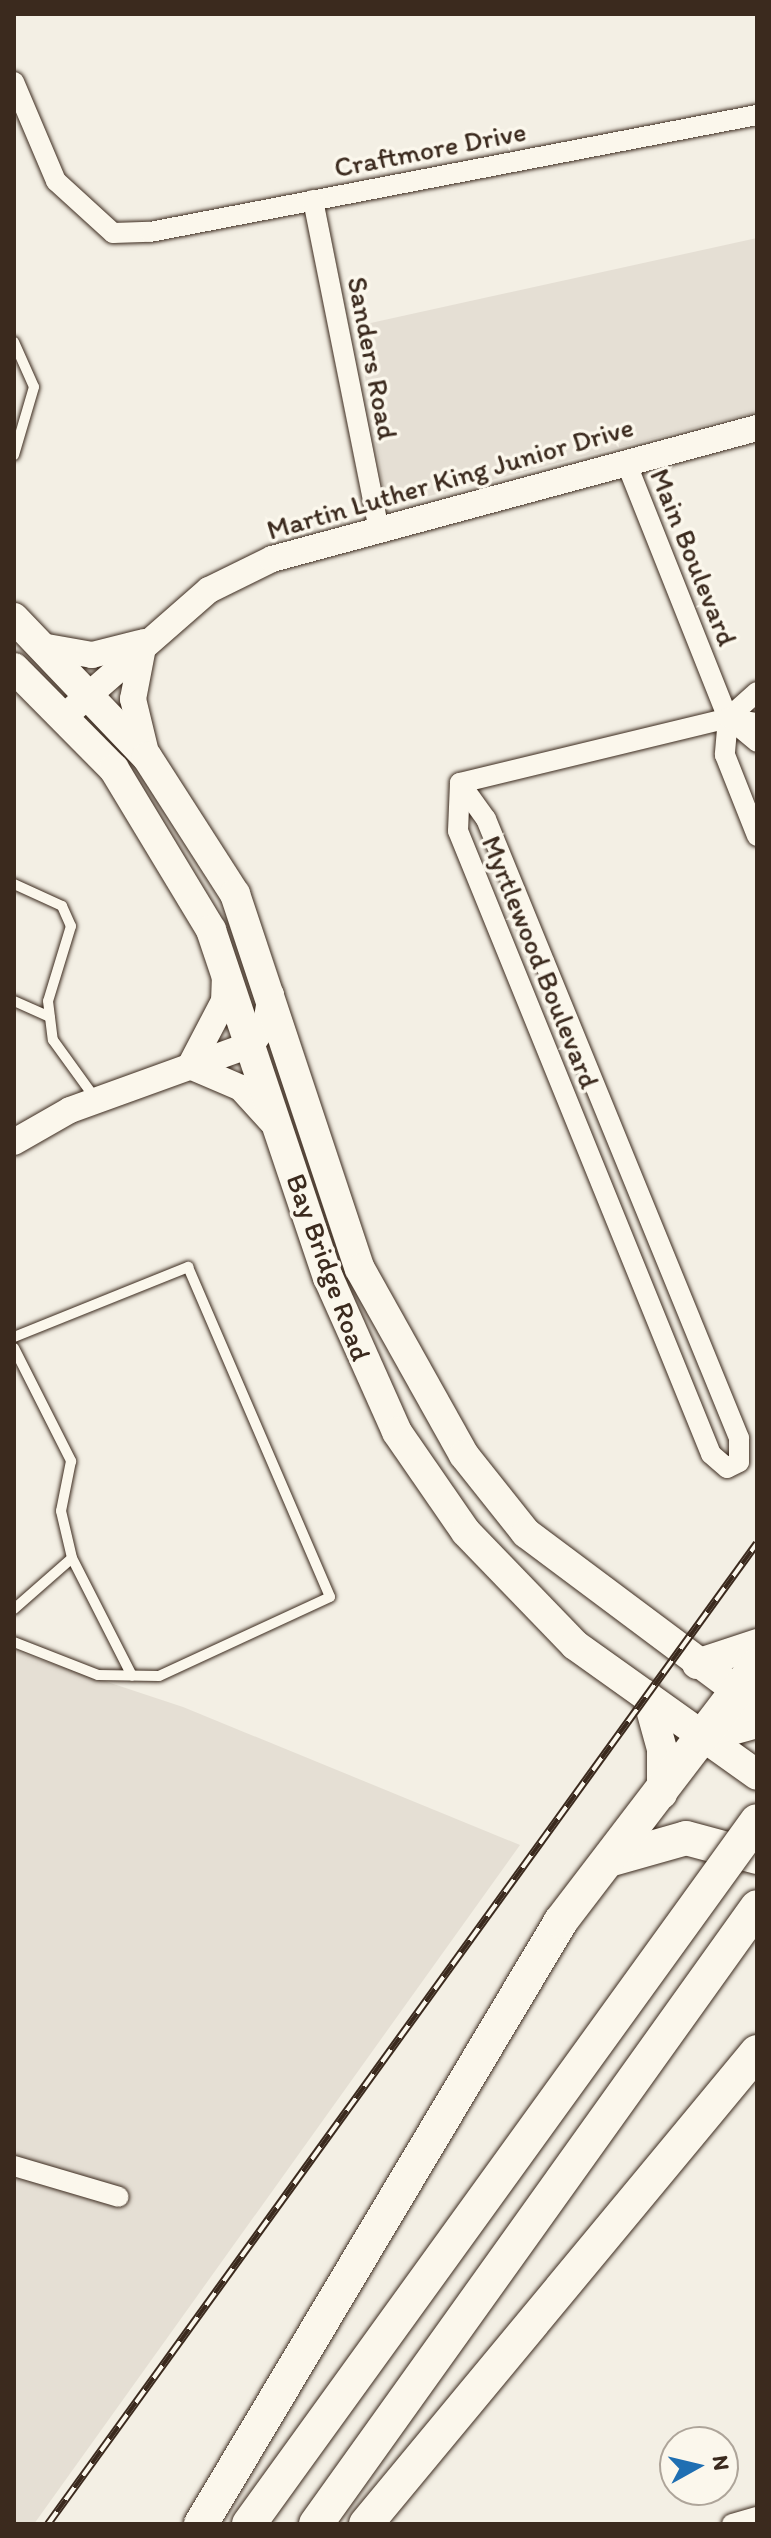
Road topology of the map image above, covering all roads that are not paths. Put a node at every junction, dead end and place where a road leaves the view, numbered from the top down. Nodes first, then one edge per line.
1 (14, 82) edge
2 (757, 115) edge
3 (313, 200) junction
4 (14, 342) edge
5 (757, 428) edge
6 (14, 455) edge
7 (626, 462) junction
8 (378, 526) junction
9 (14, 618) edge
10 (144, 642) junction
11 (47, 647) junction
12 (14, 668) edge
13 (90, 692) junction
14 (757, 692) edge
15 (66, 715) junction
16 (728, 718) junction
17 (757, 723) edge
18 (757, 742) edge
19 (147, 757) junction
20 (460, 783) junction
21 (757, 836) edge
22 (14, 884) edge
23 (226, 967) junction
24 (271, 991) junction
25 (14, 1001) edge
26 (50, 1017) junction
27 (252, 1044) junction
28 (190, 1066) junction
29 (96, 1100) junction
30 (282, 1138) junction
31 (14, 1142) edge
32 (347, 1225) junction
33 (14, 1337) edge
34 (14, 1348) edge
35 (72, 1558) junction
36 (14, 1609) edge
37 (14, 1642) edge
38 (757, 1644) edge
39 (697, 1664) junction
40 (132, 1676) junction
41 (751, 1687) edge
42 (647, 1695) junction
43 (757, 1723) edge
44 (706, 1737) junction
45 (757, 1775) edge
46 (662, 1794) junction
47 (757, 1821) edge
48 (757, 1857) edge
49 (608, 1860) junction
50 (757, 1907) edge
51 (757, 2052) edge
52 (14, 2166) edge
53 (119, 2197) dead end
54 (757, 2517) edge
55 (201, 2524) edge
56 (249, 2524) edge
57 (316, 2524) edge
58 (366, 2524) edge
59 (732, 2524) edge

1 - 3 street, Craftmore Drive
2 - 3 street, Craftmore Drive
3 - 8 street, Sanders Road
4 - 6 lane
5 - 7 street, Martin Luther King Junior Drive
7 - 8 street, Martin Luther King Junior Drive
7 - 16 street, Main Boulevard
8 - 10 street, Martin Luther King Junior Drive
9 - 11 main road, Bay Bridge Road
10 - 11 street
10 - 13 street, Martin Luther King Junior Drive
10 - 19 street
11 - 13 main road, Bay Bridge Road
12 - 15 main road, Bay Bridge Road
13 - 15 street, Martin Luther King Junior Drive
13 - 19 main road, Bay Bridge Road
14 - 16 street
15 - 23 main road, Bay Bridge Road
16 - 17 street
16 - 18 street, Main Boulevard
16 - 20 street
16 - 21 street, Main Boulevard
19 - 24 main road, Bay Bridge Road
20 - 20 street, Myrtlewood Boulevard
22 - 26 lane
23 - 27 main road, Bay Bridge Road
23 - 28 street
24 - 27 street
24 - 32 main road, Bay Bridge Road
25 - 26 lane
26 - 29 lane
27 - 28 street
27 - 30 main road, Bay Bridge Road
27 - 32 main road
28 - 29 street
28 - 30 street
29 - 31 street
30 - 42 main road, Bay Bridge Road
32 - 39 main road, Bay Bridge Road
33 - 40 lane
34 - 35 lane
35 - 36 lane
35 - 40 lane
37 - 40 lane
38 - 39 main road
39 - 41 main road, Bay Bridge Road
41 - 44 highway
42 - 44 main road, Bay Bridge Road
42 - 46 main road
43 - 44 main road
44 - 45 main road, Bay Bridge Road
44 - 46 highway
46 - 49 highway
47 - 56 highway, bridge
48 - 49 highway
49 - 55 highway
50 - 57 highway
51 - 58 highway
52 - 53 street
54 - 59 street

